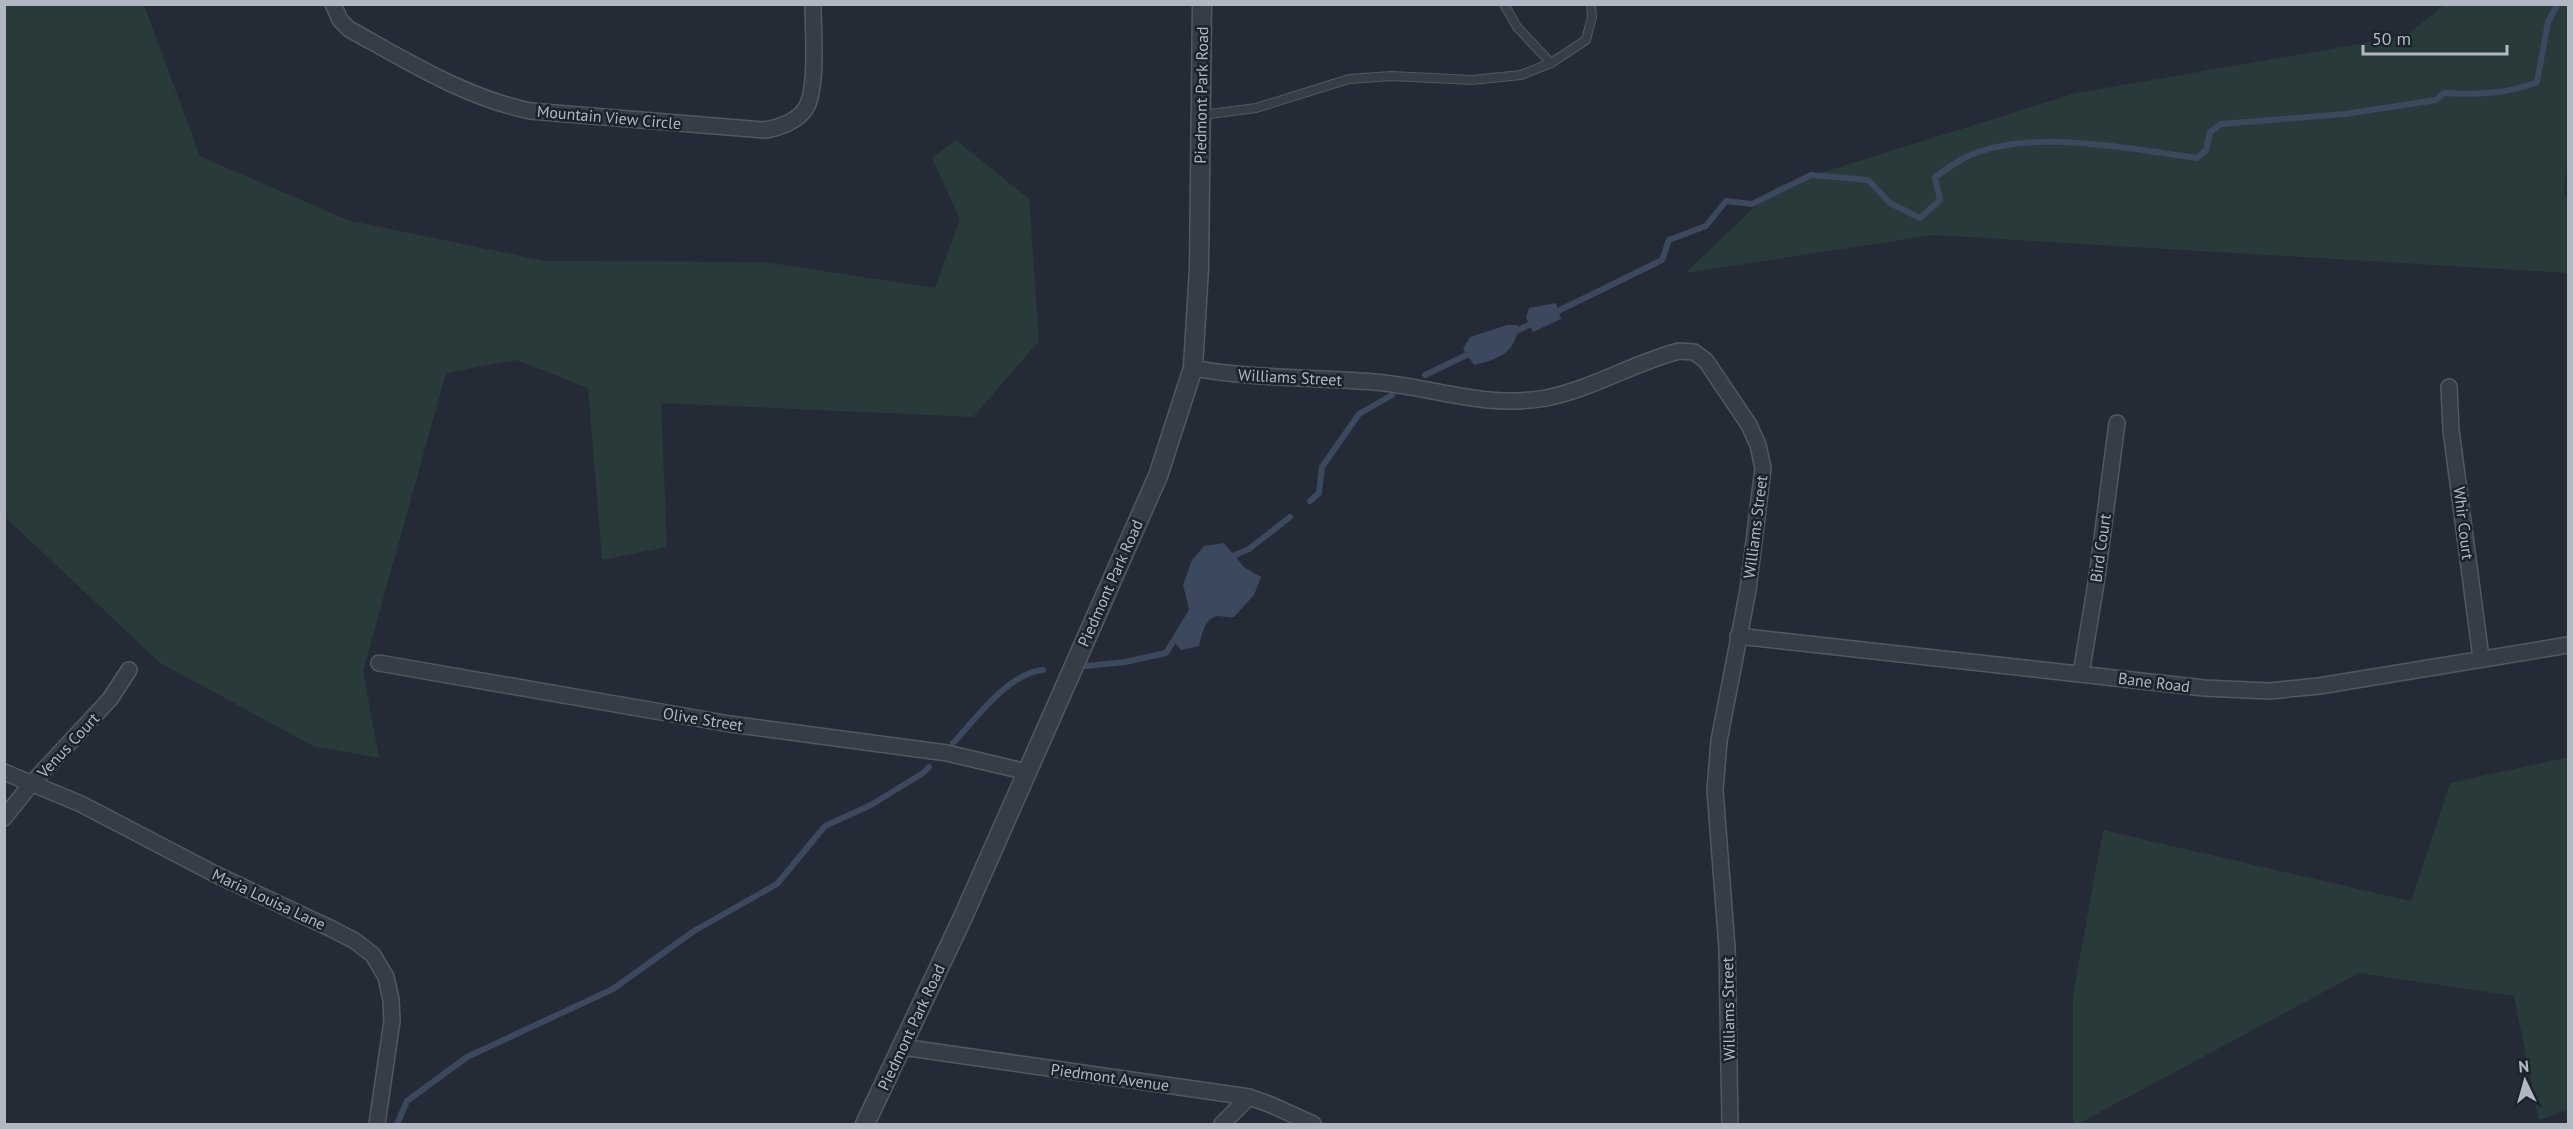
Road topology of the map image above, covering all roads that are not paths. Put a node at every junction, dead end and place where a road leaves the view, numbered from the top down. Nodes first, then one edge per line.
1 (333, 4) edge
2 (813, 4) edge
3 (1202, 4) edge
4 (1504, 4) edge
5 (1591, 4) edge
6 (1551, 63) junction
7 (1200, 115) junction
8 (1193, 368) junction
9 (2448, 387) dead end
10 (2116, 423) dead end
11 (1738, 636) junction
12 (2568, 645) edge
13 (2481, 658) junction
14 (379, 663) dead end
15 (129, 670) dead end
16 (2081, 674) junction
17 (4, 772) edge
18 (1027, 772) junction
19 (32, 783) junction
20 (4, 818) edge
21 (902, 1047) junction
22 (1249, 1097) junction
23 (377, 1125) edge
24 (864, 1125) edge
25 (1222, 1125) edge
26 (1313, 1125) edge
27 (1730, 1125) edge

1 - 2 street, Mountain View Circle
3 - 7 street, Piedmont Park Road
4 - 6 lane
5 - 6 lane
6 - 7 lane
7 - 8 street, Piedmont Park Road
8 - 11 street, Williams Street
8 - 18 street, Piedmont Park Road
9 - 13 street, Whir Court
10 - 16 street, Bird Court
11 - 16 street, Bane Road
11 - 27 street, Williams Street
12 - 13 street, Bane Road
13 - 16 street, Bane Road
14 - 18 street, Olive Street
15 - 19 street, Venus Court
17 - 19 street, Maria Louisa Lane
18 - 21 street, Piedmont Park Road
19 - 20 street, Venus Court
19 - 23 street, Maria Louisa Lane
21 - 22 street, Piedmont Avenue
21 - 24 street, Piedmont Park Road
22 - 25 street
22 - 26 street, Piedmont Avenue

